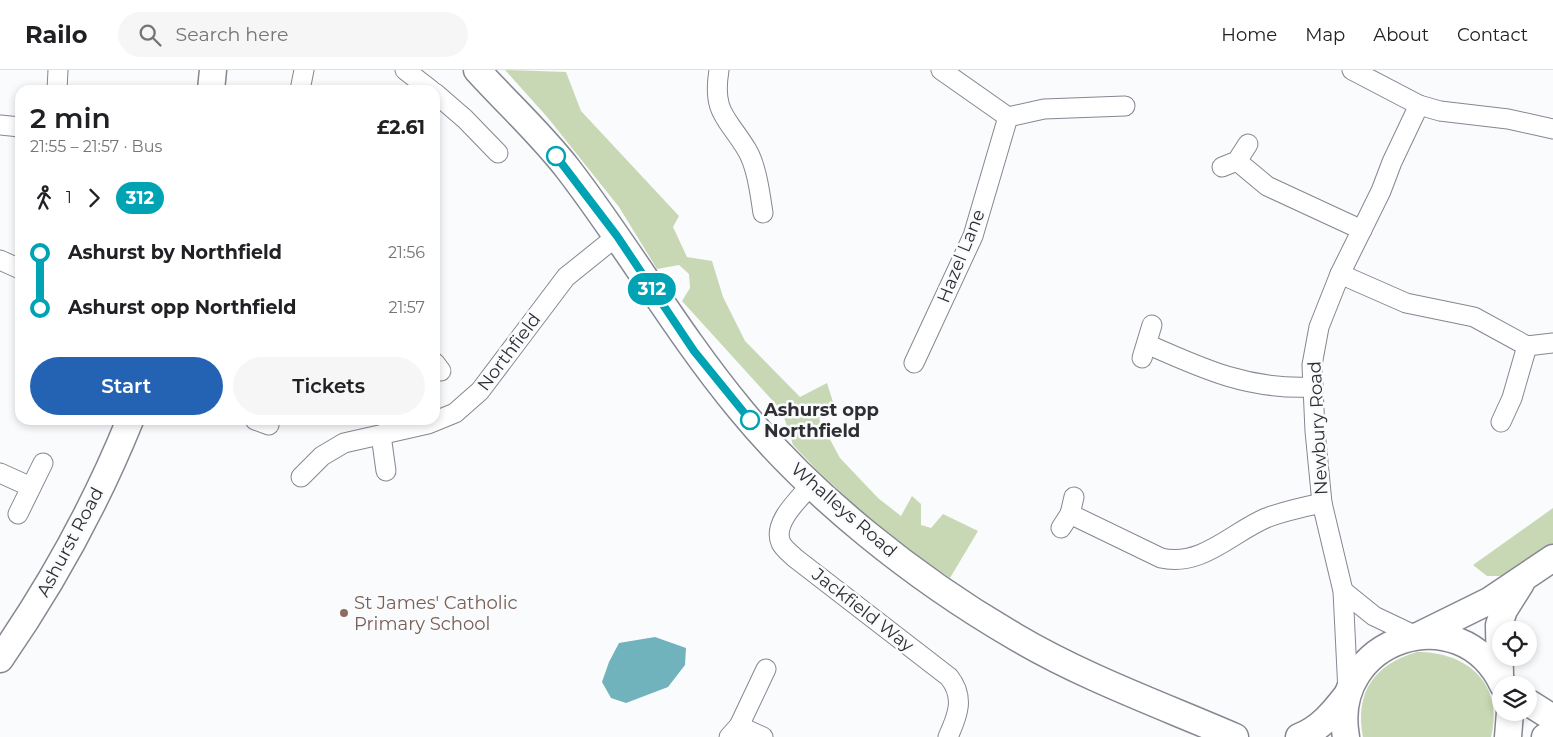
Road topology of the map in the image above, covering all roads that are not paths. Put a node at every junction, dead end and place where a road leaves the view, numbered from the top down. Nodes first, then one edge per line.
1 (58, 70) edge
2 (213, 70) edge
3 (304, 70) edge
4 (405, 70) edge
5 (477, 70) edge
6 (719, 70) edge
7 (941, 70) edge
8 (1352, 70) edge
9 (57, 85) edge
10 (212, 85) edge
11 (301, 85) edge
12 (424, 85) edge
13 (440, 97) edge
14 (1419, 105) junction
15 (1125, 106) dead end
16 (1008, 117) junction
17 (0, 125) edge
18 (15, 126) edge
19 (1553, 129) edge
20 (1248, 144) dead end
21 (498, 153) dead end
22 (763, 213) dead end
23 (1362, 230) junction
24 (617, 236) junction
25 (0, 260) edge
26 (15, 267) edge
27 (1340, 274) junction
28 (1152, 325) dead end
29 (1553, 343) edge
30 (1527, 346) junction
31 (914, 363) dead end
32 (1312, 388) junction
33 (440, 420) edge
34 (1501, 422) dead end
35 (422, 425) edge
36 (127, 428) edge
37 (381, 435) junction
38 (43, 463) dead end
39 (386, 471) dead end
40 (0, 473) edge
41 (301, 477) dead end
42 (811, 485) junction
43 (31, 487) junction
44 (1322, 503) junction
45 (1068, 513) dead end
46 (18, 514) dead end
47 (1553, 558) edge
48 (1523, 580) junction
49 (1343, 590) junction
50 (1418, 636) junction
51 (0, 659) edge
52 (766, 669) dead end
53 (1498, 676) edge
54 (1502, 676) edge
55 (1347, 694) junction
56 (1537, 709) edge
57 (1553, 718) edge
58 (1509, 721) edge
59 (734, 731) edge
60 (1553, 734) edge
61 (763, 737) edge
62 (948, 737) edge
63 (1235, 737) edge
64 (1298, 737) edge
65 (1346, 737) edge
66 (1508, 737) edge
67 (1545, 737) edge

1 - 9 street
2 - 10 street
3 - 11 street
4 - 12 street
5 - 24 street, Whalleys Road
6 - 22 street
7 - 16 street
8 - 14 street
13 - 21 street
14 - 19 street
14 - 23 street, Newbury Road
15 - 16 street
16 - 31 street, Hazel Lane
17 - 18 street
20 - 23 street
23 - 27 street, Newbury Road
24 - 33 street, Northfield
24 - 42 street, Whalleys Road
25 - 26 street
27 - 30 street
27 - 32 street, Newbury Road
28 - 32 street
29 - 30 street
30 - 34 street
32 - 44 street, Newbury Road
35 - 37 street, Northfield
36 - 51 street, Ashurst Road
37 - 39 street
37 - 41 street, Northfield
38 - 43 street
40 - 43 street
42 - 62 street, Jackfield Way
42 - 63 street, Whalleys Road
43 - 46 street
44 - 45 street
44 - 49 street, Newbury Road
47 - 48 street
48 - 50 street
48 - 54 street
49 - 50 street
49 - 55 street, Newbury Road
50 - 53 street
50 - 55 street
52 - 59 street
55 - 64 street
55 - 65 street
56 - 57 street
58 - 66 street
59 - 61 street
60 - 67 street

